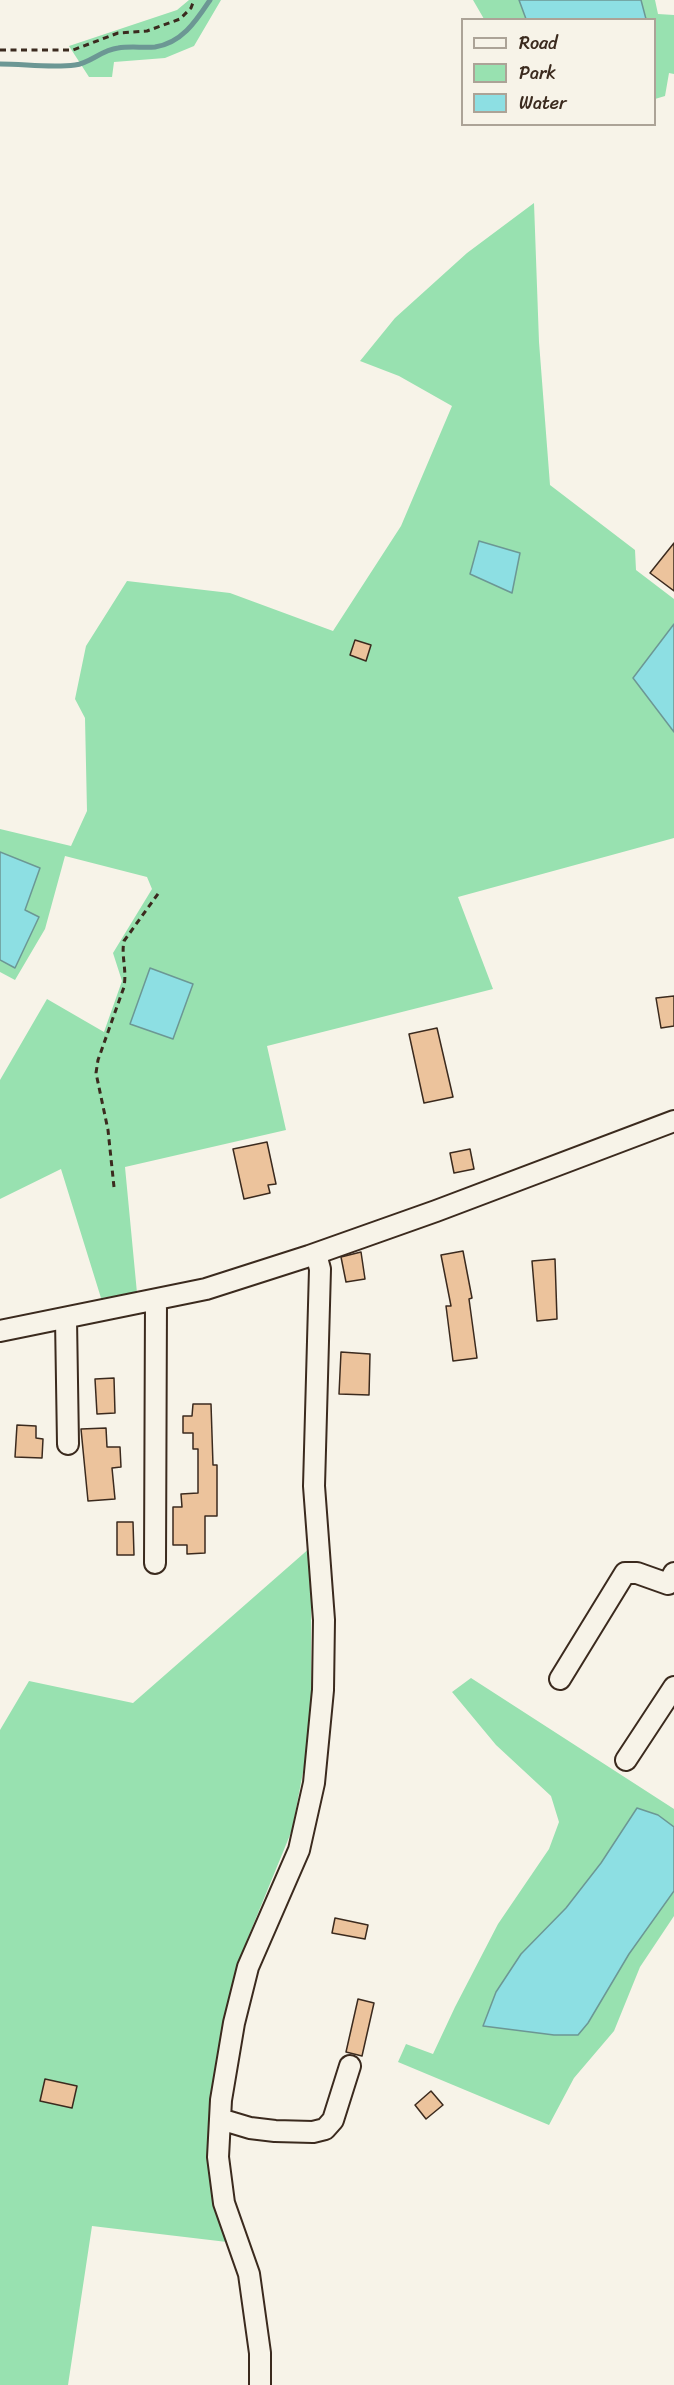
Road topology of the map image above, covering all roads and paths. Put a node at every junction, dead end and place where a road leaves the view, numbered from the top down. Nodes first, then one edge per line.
1 (194, 0) edge
2 (0, 50) edge
3 (160, 891) dead end
4 (674, 1121) edge
5 (114, 1187) dead end
6 (316, 1254) junction
7 (156, 1301) junction
8 (66, 1319) junction
9 (0, 1331) edge
10 (68, 1444) dead end
11 (155, 1563) dead end
12 (672, 1582) edge
13 (560, 1679) dead end
14 (674, 1687) edge
15 (626, 1760) dead end
16 (350, 2066) dead end
17 (220, 2120) junction
18 (260, 2385) edge

1 - 2 path
3 - 5 path
4 - 6 street
6 - 7 street
6 - 17 street
7 - 8 street
7 - 11 street
8 - 9 street
8 - 10 street
12 - 13 street
14 - 15 street
16 - 17 street
17 - 18 street

